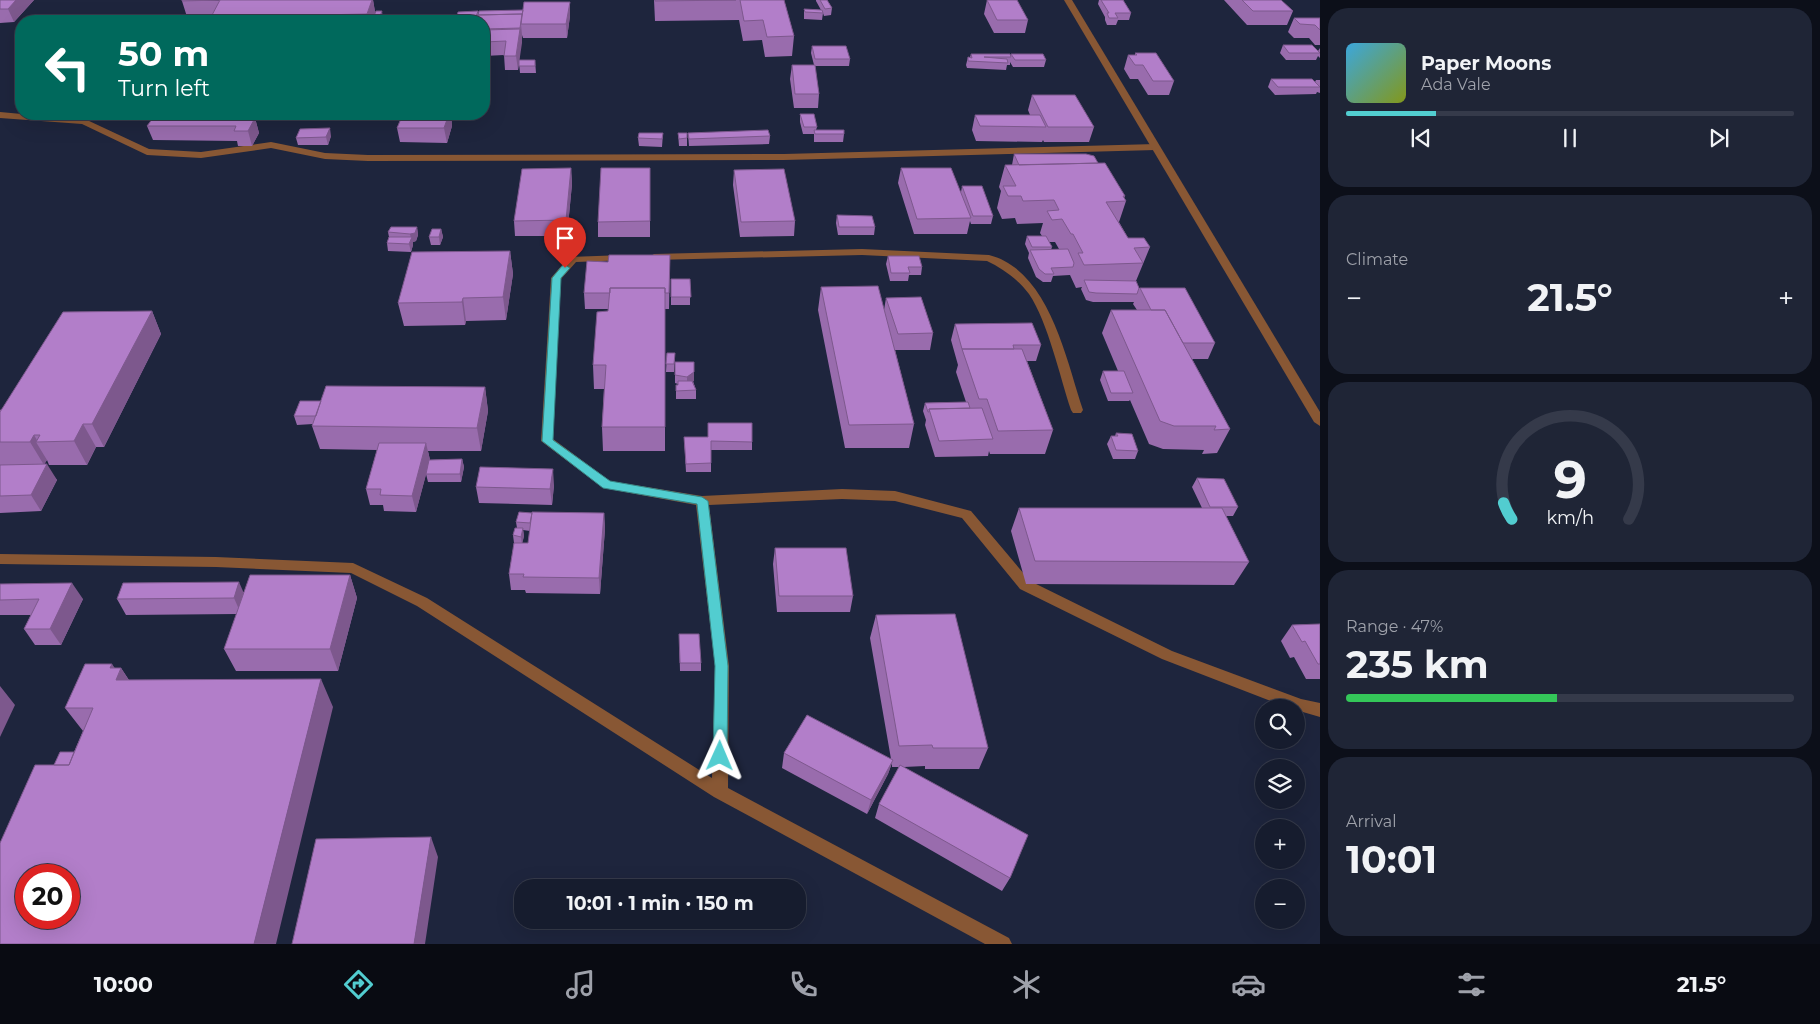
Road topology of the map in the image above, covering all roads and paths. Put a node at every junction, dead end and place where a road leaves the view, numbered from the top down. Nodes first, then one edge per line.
1 (1068, 0) edge
2 (0, 114) edge
3 (15, 115) edge
4 (63, 120) edge
5 (1156, 147) junction
6 (1077, 410) dead end
7 (1320, 422) edge
8 (702, 501) junction
9 (0, 559) edge
10 (1320, 710) edge
11 (720, 792) junction
12 (1003, 944) edge

1 - 5 street
2 - 3 street
4 - 5 street
5 - 7 street
6 - 8 street
8 - 10 street
8 - 11 street
9 - 11 street
11 - 12 street

